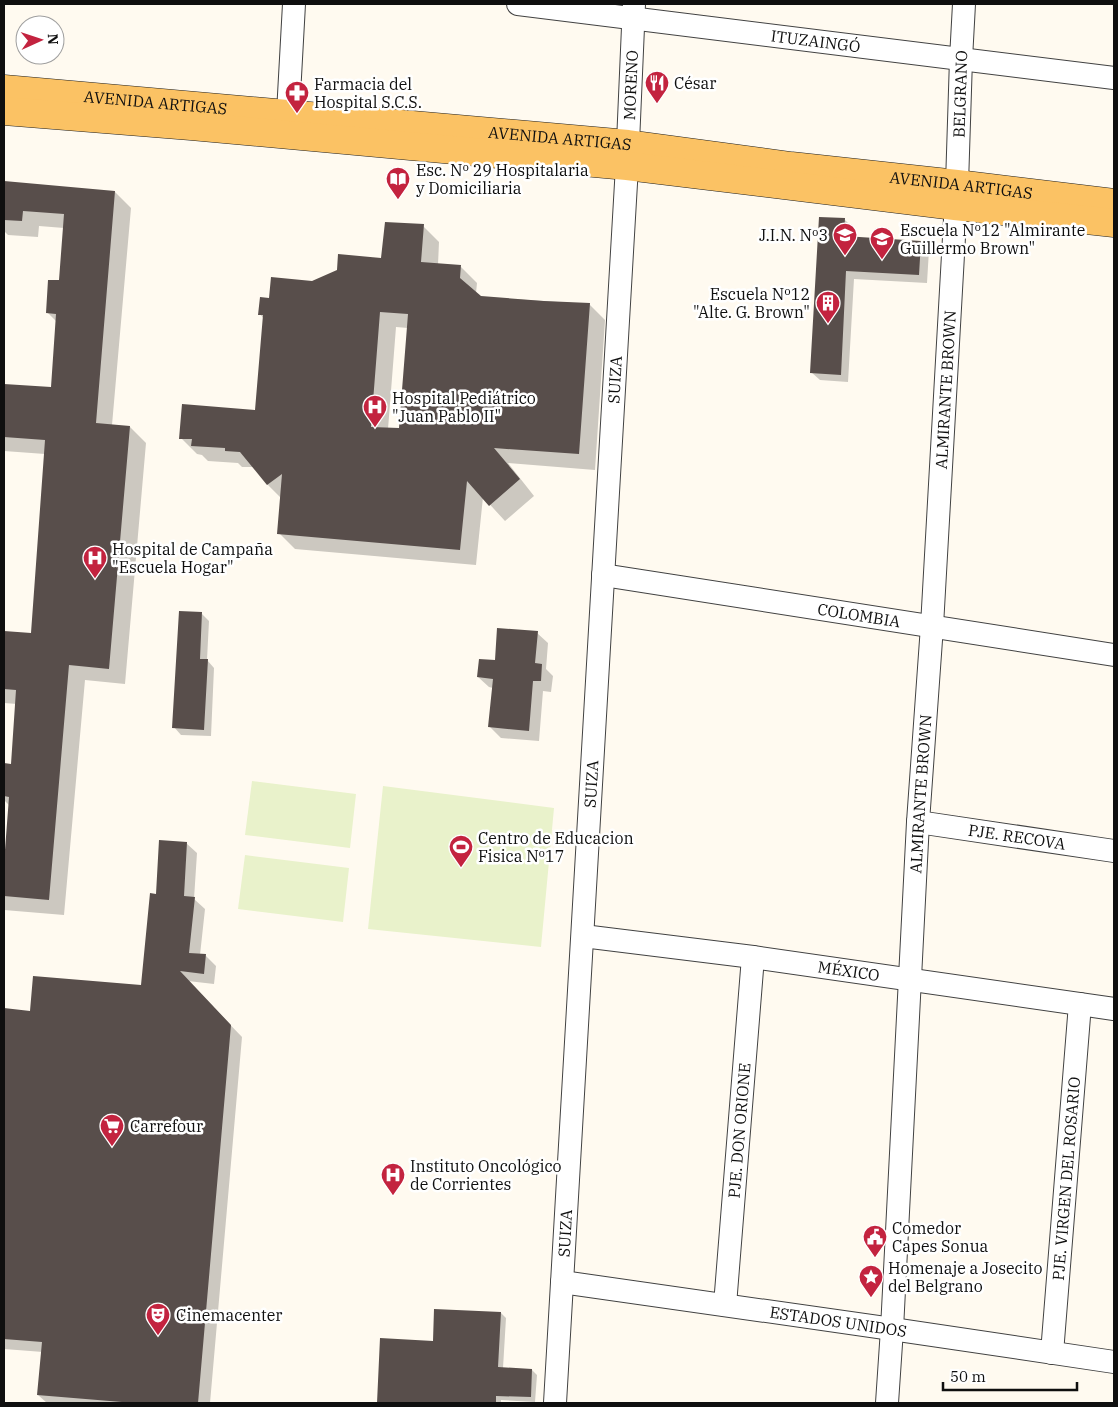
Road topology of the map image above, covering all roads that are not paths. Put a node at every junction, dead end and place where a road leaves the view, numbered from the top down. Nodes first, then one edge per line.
1 (294, 4) edge
2 (518, 4) edge
3 (964, 4) edge
4 (634, 11) edge
5 (960, 59) junction
6 (1114, 78) edge
7 (4, 89) edge
8 (4, 111) edge
9 (288, 113) junction
10 (628, 155) junction
11 (956, 195) junction
12 (1114, 203) edge
13 (1114, 223) edge
14 (603, 575) junction
15 (932, 626) junction
16 (1114, 655) edge
17 (918, 822) junction
18 (1114, 851) edge
19 (583, 936) junction
20 (754, 958) junction
21 (910, 980) junction
22 (1080, 1004) junction
23 (1114, 1009) edge
24 (562, 1282) junction
25 (725, 1305) junction
26 (892, 1329) junction
27 (1052, 1353) junction
28 (1114, 1362) edge
29 (555, 1403) edge
30 (886, 1403) edge

1 - 9 street
2 - 4 street, ITUZAINGÓ
3 - 5 street, BELGRANO
4 - 5 street, ITUZAINGÓ
4 - 10 street, MORENO
5 - 6 street, ITUZAINGÓ
5 - 11 street, BELGRANO
7 - 9 main road, AVENIDA ARTIGAS
8 - 10 main road, AVENIDA ARTIGAS
9 - 10 main road, AVENIDA ARTIGAS
10 - 11 main road, AVENIDA ARTIGAS
10 - 14 street, SUIZA
11 - 12 main road, AVENIDA ARTIGAS
11 - 13 main road, AVENIDA ARTIGAS
11 - 15 street, ALMIRANTE BROWN
14 - 15 street, COLOMBIA
14 - 19 street, SUIZA
15 - 16 street, COLOMBIA
15 - 17 street, ALMIRANTE BROWN
17 - 18 street, PJE. RECOVA
17 - 21 street, ALMIRANTE BROWN
19 - 20 street, MÉXICO
19 - 24 street, SUIZA
20 - 21 street, MÉXICO
20 - 25 street, PJE. DON ORIONE
21 - 22 street, MÉXICO
21 - 26 street, ALMIRANTE BROWN
22 - 23 street, MÉXICO
22 - 27 street, PJE. VIRGEN DEL ROSARIO
24 - 25 street, ESTADOS UNIDOS
24 - 29 street, SUIZA
25 - 26 street, ESTADOS UNIDOS
26 - 27 street, ESTADOS UNIDOS
26 - 30 street, ALMIRANTE BROWN
27 - 28 street, ESTADOS UNIDOS

